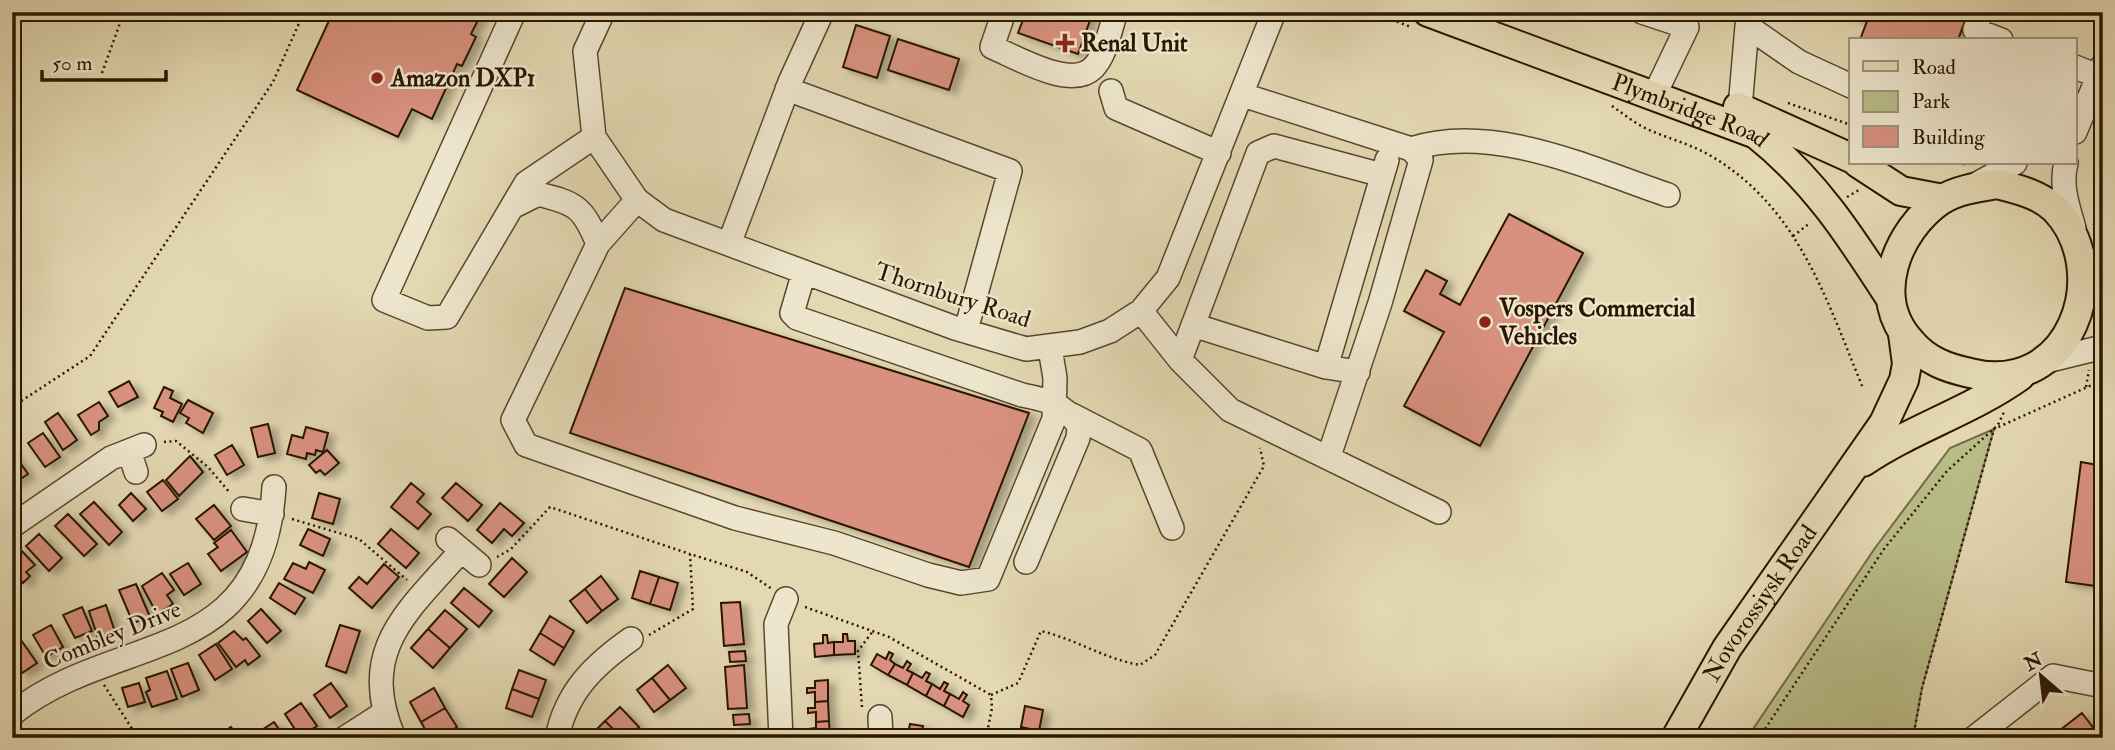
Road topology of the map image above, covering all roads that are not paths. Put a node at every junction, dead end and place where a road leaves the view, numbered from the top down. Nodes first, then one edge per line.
1 (514, 12) edge
2 (603, 12) edge
3 (822, 12) edge
4 (1004, 12) edge
5 (1116, 12) edge
6 (1274, 12) edge
7 (1428, 12) edge
8 (1457, 12) edge
9 (1642, 12) edge
10 (1982, 12) edge
11 (1750, 19) edge
12 (1996, 38) edge
13 (2076, 67) edge
14 (2100, 70) edge
15 (1849, 85) edge
16 (787, 89) junction
17 (1111, 90) dead end
18 (1657, 90) junction
19 (1243, 94) junction
20 (1740, 108) junction
21 (2076, 123) edge
22 (594, 137) junction
23 (1402, 146) junction
24 (1219, 153) junction
25 (1849, 157) edge
26 (1860, 164) edge
27 (2013, 164) edge
28 (2066, 164) edge
29 (1382, 175) junction
30 (1969, 189) junction
31 (1668, 195) dead end
32 (1943, 199) junction
33 (636, 200) junction
34 (512, 207) junction
35 (598, 244) junction
36 (729, 244) junction
37 (2081, 249) junction
38 (804, 272) junction
39 (2103, 285) edge
40 (1889, 296) junction
41 (1141, 311) junction
42 (1193, 326) junction
43 (967, 330) junction
44 (1903, 334) junction
45 (2103, 347) edge
46 (1050, 348) junction
47 (1180, 360) junction
48 (2050, 360) junction
49 (1326, 367) junction
50 (1358, 372) junction
51 (2020, 376) junction
52 (1064, 408) junction
53 (136, 456) dead end
54 (1329, 456) junction
55 (1849, 471) junction
56 (274, 487) dead end
57 (243, 509) road end
58 (1439, 512) dead end
59 (272, 514) junction
60 (12, 526) edge
61 (1172, 528) dead end
62 (1026, 562) dead end
63 (480, 565) road end
64 (786, 598) dead end
65 (631, 639) dead end
66 (2103, 686) edge
67 (384, 713) junction
68 (12, 714) edge
69 (345, 738) edge
70 (394, 738) edge
71 (556, 738) edge
72 (781, 738) edge
73 (1676, 738) edge
74 (1974, 738) edge

1 - 34 street
2 - 22 street, Thornbury Road
3 - 16 street
4 - 5 street
6 - 19 street, Thornbury Road
7 - 18 main road, Plymbridge Road
8 - 18 main road, Plymbridge Road
9 - 18 street
10 - 12 street
11 - 15 street
11 - 20 street
13 - 14 street
14 - 21 street
16 - 36 street
16 - 43 street
17 - 24 street
18 - 20 main road, Plymbridge Road
18 - 40 main road, Plymbridge Road
19 - 23 street
19 - 24 street, Thornbury Road
20 - 25 main road, Plymbridge Road
22 - 33 street, Thornbury Road
22 - 34 street
23 - 29 street
23 - 31 street
23 - 50 street
24 - 41 street, Thornbury Road
26 - 32 main road
27 - 30 street
28 - 37 street
29 - 42 street
29 - 49 street
30 - 32 main road
30 - 37 main road
32 - 40 main road
33 - 35 street
33 - 36 street, Thornbury Road
34 - 35 street
35 - 52 street
36 - 38 street, Thornbury Road
37 - 39 street
37 - 48 main road
38 - 43 street, Thornbury Road
38 - 52 street
40 - 44 main road
41 - 46 street, Thornbury Road
41 - 47 street
42 - 47 street
42 - 49 street
43 - 46 street, Thornbury Road
44 - 51 main road
44 - 55 main road, Novorossiysk Road
45 - 48 street
46 - 52 street
47 - 54 street
48 - 51 main road
49 - 50 street
50 - 54 street
51 - 55 main road, Novorossiysk Road
52 - 61 street
52 - 62 street
53 - 60 street
54 - 58 street
55 - 73 main road, Novorossiysk Road
56 - 59 street, Combley Drive
57 - 59 street
59 - 68 street, Combley Drive
63 - 67 street
64 - 72 street
65 - 71 street
66 - 74 street
67 - 69 street
67 - 70 street

